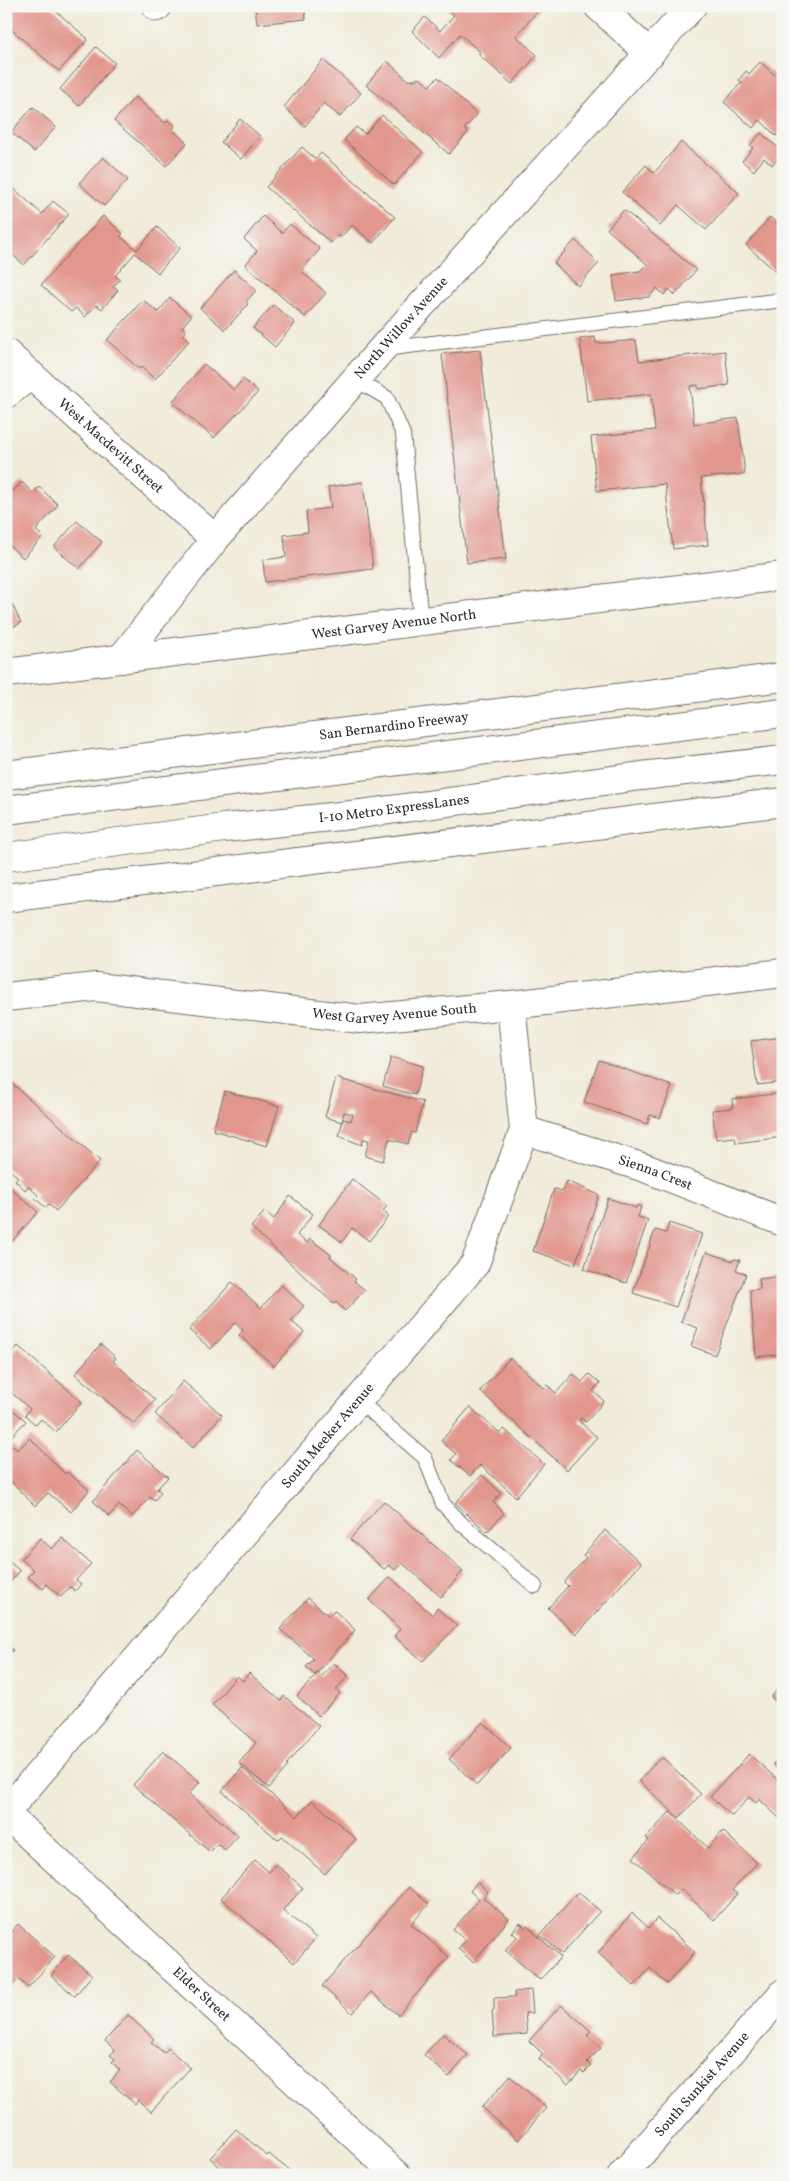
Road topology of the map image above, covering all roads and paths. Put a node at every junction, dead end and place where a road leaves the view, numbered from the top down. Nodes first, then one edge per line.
1 (598, 6) edge
2 (692, 6) edge
3 (650, 54) junction
4 (783, 300) edge
5 (381, 350) junction
6 (6, 353) edge
7 (31, 375) junction
8 (356, 379) junction
9 (6, 394) edge
10 (215, 539) junction
11 (783, 576) edge
12 (421, 622) junction
13 (121, 659) junction
14 (6, 673) edge
15 (783, 677) edge
16 (783, 713) edge
17 (783, 760) edge
18 (6, 775) edge
19 (783, 802) edge
20 (6, 810) edge
21 (6, 857) edge
22 (6, 898) edge
23 (783, 973) edge
24 (6, 997) edge
25 (511, 1006) junction
26 (524, 1130) junction
27 (783, 1222) edge
28 (358, 1401) junction
29 (535, 1586) dead end
30 (6, 1813) edge
31 (783, 1993) edge
32 (397, 2175) edge
33 (622, 2175) edge

1 - 3 main road
2 - 3 main road, North Willow Avenue
3 - 5 main road, North Willow Avenue
4 - 5 lane
5 - 8 main road, North Willow Avenue
6 - 7 main road, West Macdevitt Street
7 - 9 main road
7 - 10 main road, West Macdevitt Street
8 - 10 main road, North Willow Avenue
8 - 12 lane
10 - 13 main road, North Willow Avenue
11 - 12 main road, West Garvey Avenue North
12 - 13 main road, West Garvey Avenue North
13 - 14 main road, West Garvey Avenue North
15 - 18 main road, San Bernardino Freeway
16 - 20 main road
17 - 21 main road, I-10 Metro ExpressLanes
19 - 22 main road
23 - 25 main road, West Garvey Avenue South
24 - 25 main road, West Garvey Avenue South
25 - 26 main road, South Meeker Avenue
26 - 27 main road, Sienna Crest
26 - 28 main road, South Meeker Avenue
28 - 29 lane
28 - 30 main road, South Meeker Avenue
30 - 32 main road, Elder Street
31 - 33 main road, South Sunkist Avenue

